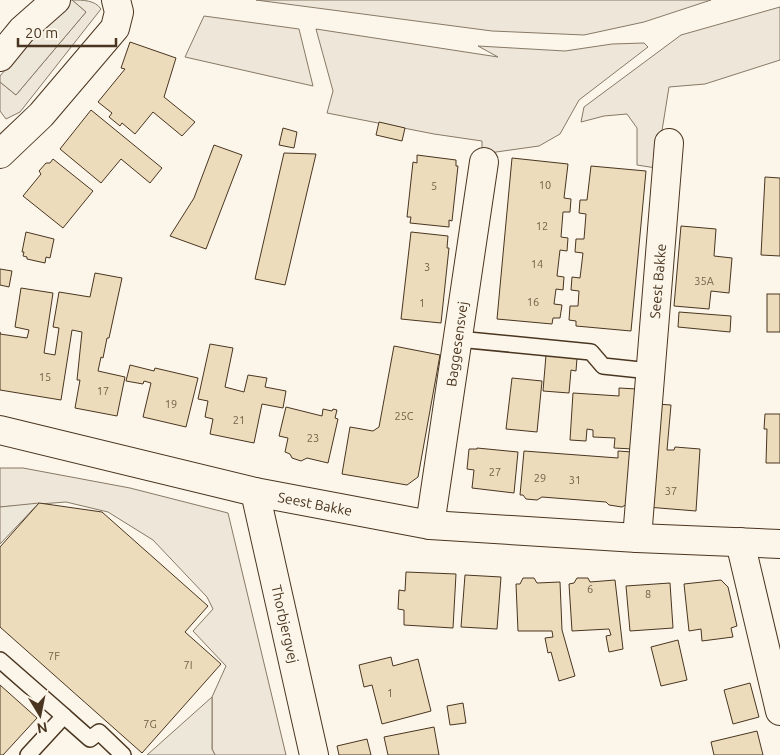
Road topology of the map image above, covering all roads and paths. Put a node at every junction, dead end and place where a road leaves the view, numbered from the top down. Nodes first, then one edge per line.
1 (56, 0) edge
2 (116, 0) edge
3 (0, 58) edge
4 (669, 143) dead end
5 (0, 154) edge
6 (484, 162) dead end
7 (458, 339) junction
8 (650, 370) junction
9 (0, 430) edge
10 (255, 492) junction
11 (430, 525) junction
12 (637, 538) junction
13 (740, 542) junction
14 (780, 544) edge
15 (0, 660) edge
16 (780, 711) edge
17 (64, 716) junction
18 (28, 755) edge
19 (123, 755) edge
20 (314, 755) edge

1 - 3 street
2 - 5 street
4 - 8 street, Seest Bakke
6 - 7 street, Baggesensvej
7 - 8 lane
7 - 11 street, Baggesensvej
8 - 12 street, Seest Bakke
9 - 10 street, Seest Bakke
10 - 11 street, Seest Bakke
10 - 20 street, Thorbjergvej
11 - 12 street, Seest Bakke
12 - 13 street, Seest Bakke
13 - 14 street, Seest Bakke
13 - 16 street
15 - 17 lane
17 - 18 lane
17 - 19 lane

